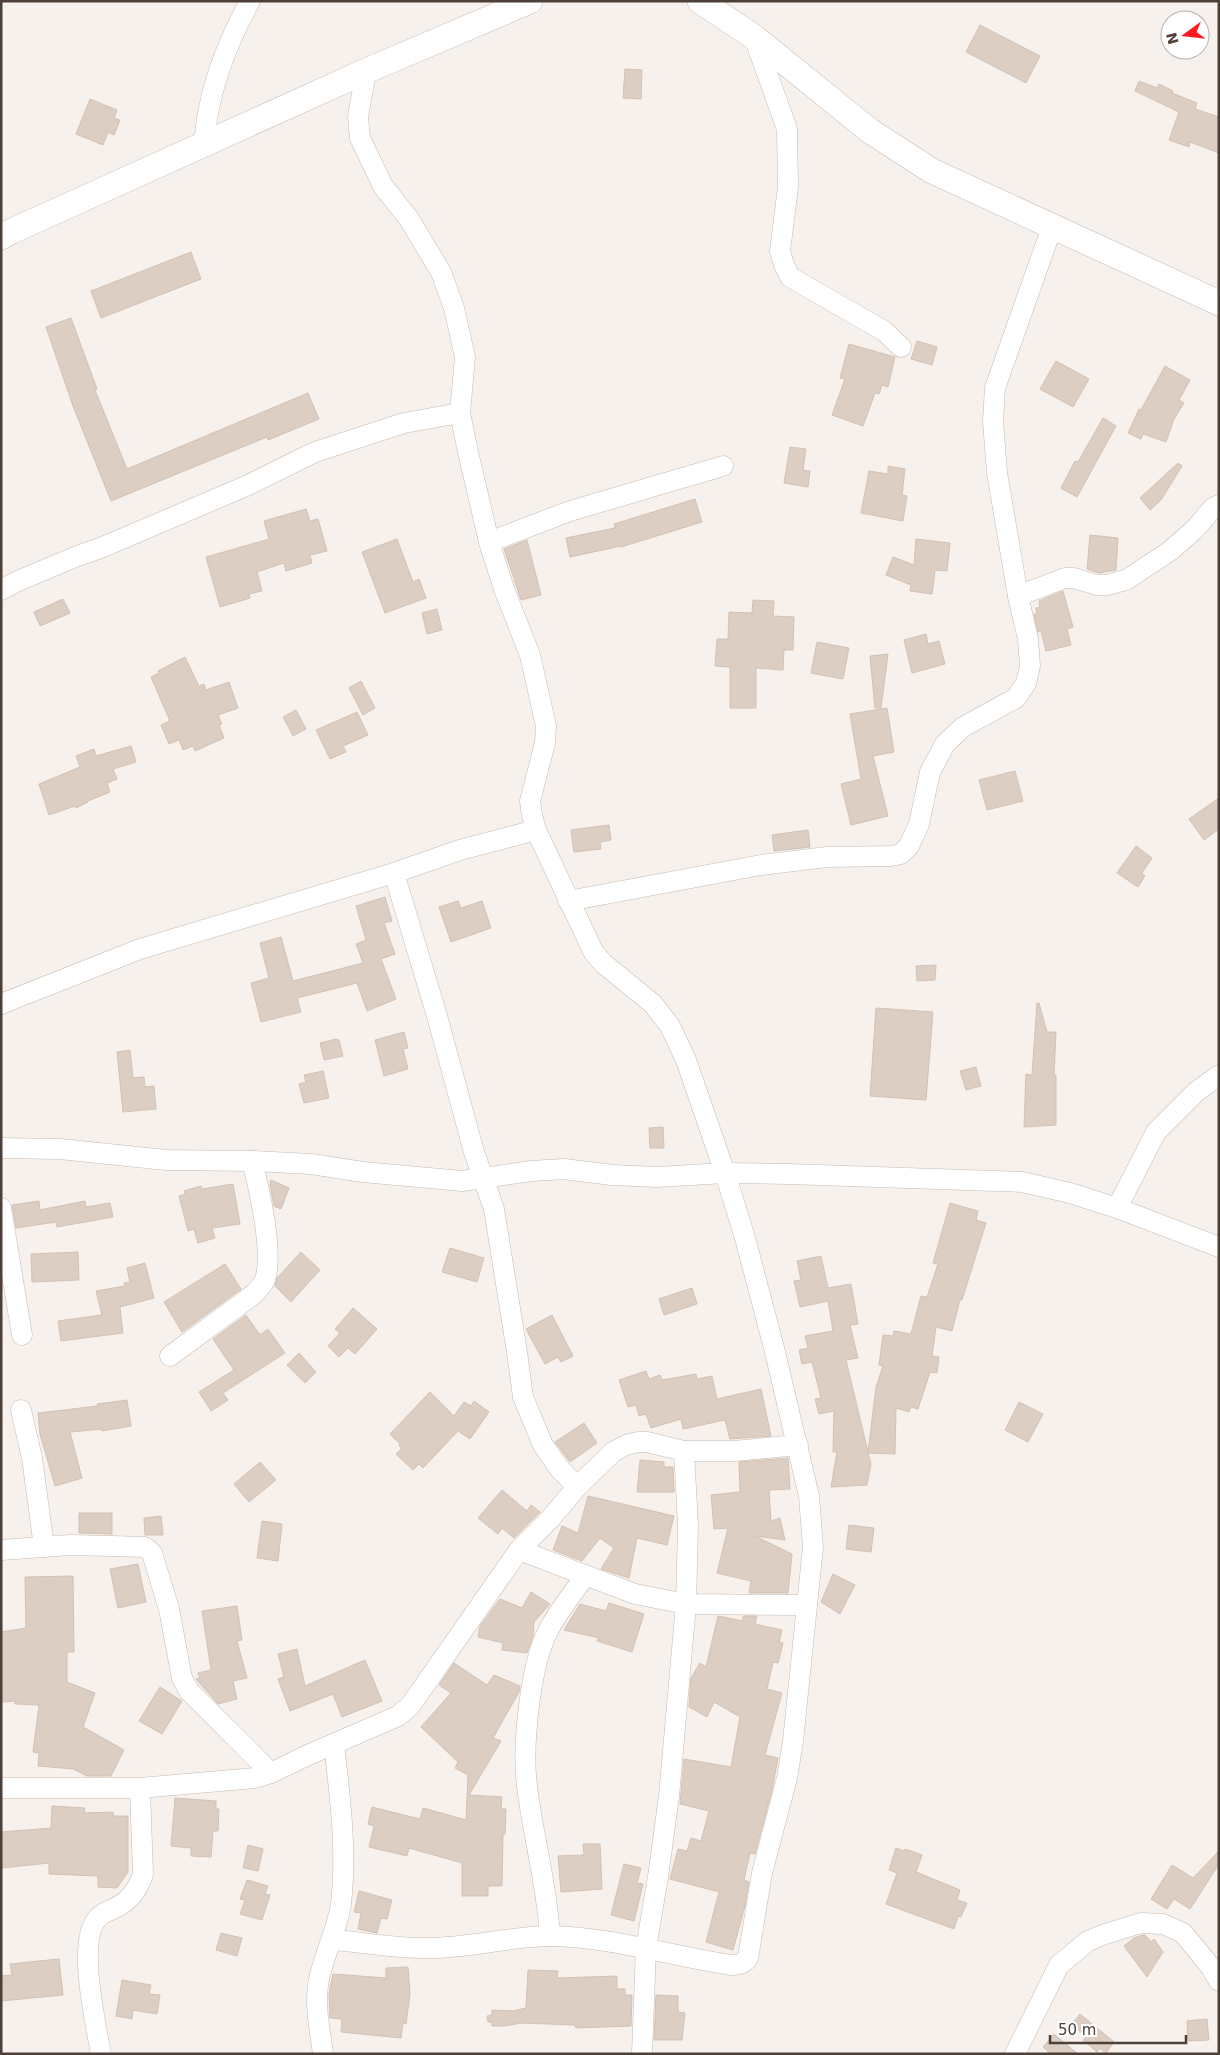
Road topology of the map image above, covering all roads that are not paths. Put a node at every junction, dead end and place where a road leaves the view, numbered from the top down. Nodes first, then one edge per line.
1 (250, 1) edge
2 (530, 1) edge
3 (700, 1) edge
4 (754, 37) junction
5 (366, 71) junction
6 (204, 144) junction
7 (1052, 227) junction
8 (1, 237) edge
9 (1219, 303) edge
10 (901, 347) dead end
11 (460, 413) junction
12 (723, 466) dead end
13 (1219, 505) edge
14 (489, 542) junction
15 (1, 590) edge
16 (1018, 596) junction
17 (536, 830) junction
18 (394, 873) junction
19 (568, 901) junction
20 (1, 1004) edge
21 (1219, 1075) edge
22 (1, 1148) edge
23 (252, 1161) junction
24 (725, 1174) junction
25 (483, 1179) junction
26 (1, 1208) edge
27 (1118, 1208) junction
28 (1219, 1247) edge
29 (22, 1335) dead end
30 (170, 1356) dead end
31 (21, 1410) dead end
32 (798, 1445) junction
33 (684, 1451) junction
34 (577, 1487) junction
35 (44, 1547) junction
36 (1, 1550) edge
37 (519, 1550) junction
38 (586, 1575) junction
39 (686, 1604) junction
40 (807, 1605) junction
41 (334, 1744) junction
42 (272, 1773) junction
43 (1, 1788) edge
44 (140, 1788) junction
45 (550, 1936) junction
46 (332, 1940) junction
47 (646, 1948) junction
48 (1219, 1981) edge
49 (98, 2054) edge
50 (101, 2054) edge
51 (323, 2054) edge
52 (642, 2054) edge
53 (1014, 2054) edge

1 - 6 street
2 - 5 street
3 - 4 street
4 - 7 street
4 - 10 street
5 - 6 street
5 - 11 street
6 - 8 street
7 - 9 street
7 - 16 street
11 - 14 street
11 - 15 street
12 - 14 street
13 - 16 street
14 - 17 street
16 - 19 street
17 - 18 street
17 - 19 street
18 - 20 street
18 - 25 street
19 - 24 street
21 - 27 street
22 - 23 street
23 - 25 street
23 - 30 street
24 - 25 street
24 - 27 street
24 - 32 street
25 - 34 street
26 - 29 street
27 - 28 street
31 - 35 street
32 - 33 street
32 - 40 street
33 - 34 street
33 - 39 street
34 - 37 street
35 - 36 street
35 - 42 street
37 - 38 street
37 - 41 street
38 - 39 street
38 - 45 street
39 - 40 street
39 - 47 street
40 - 47 street
41 - 42 street
41 - 46 street
42 - 44 street
43 - 44 street
44 - 50 street
45 - 46 street
45 - 47 street
46 - 51 street
47 - 52 street
48 - 53 street
49 - 50 street

